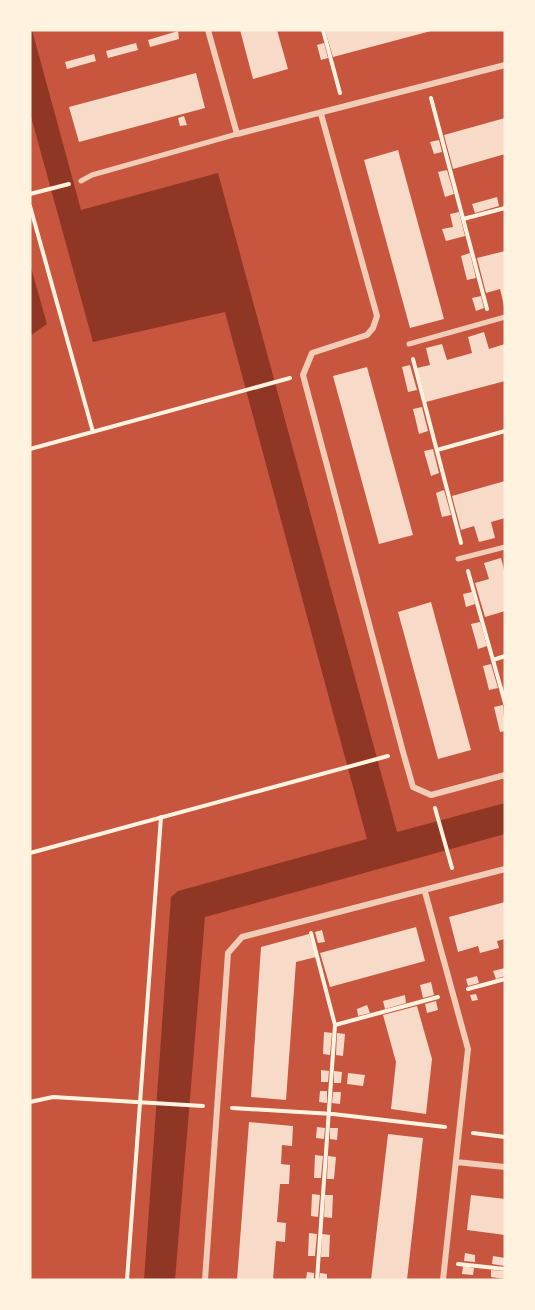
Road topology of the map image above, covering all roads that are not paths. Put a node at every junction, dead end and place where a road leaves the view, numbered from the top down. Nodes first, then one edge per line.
1 (208, 30) edge
2 (505, 65) edge
3 (321, 114) junction
4 (237, 134) junction
5 (81, 181) road end
6 (505, 317) edge
7 (409, 344) road end
8 (505, 547) edge
9 (458, 560) dead end
10 (505, 775) edge
11 (505, 869) edge
12 (425, 892) junction
13 (456, 1162) junction
14 (505, 1167) edge
15 (205, 1280) edge
16 (443, 1280) edge

1 - 4 street
2 - 3 street
3 - 4 street
3 - 10 street
4 - 5 street
6 - 7 street
8 - 9 street
11 - 12 street
12 - 13 street
12 - 15 street
13 - 14 street
13 - 16 street

